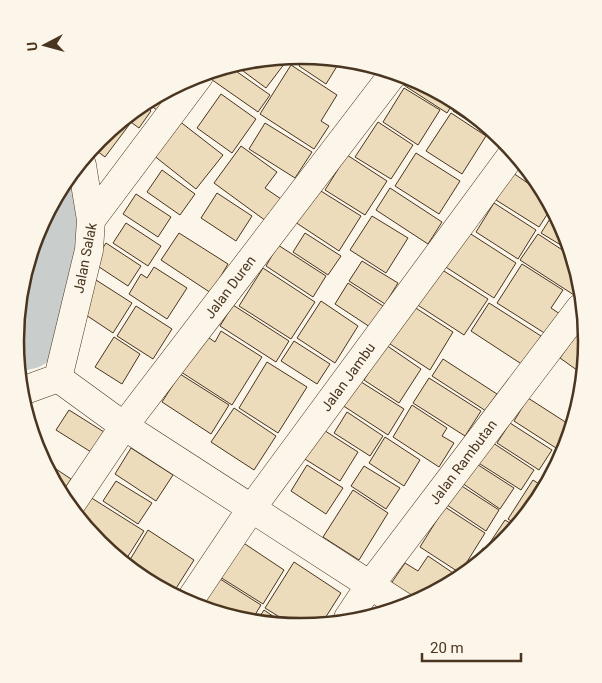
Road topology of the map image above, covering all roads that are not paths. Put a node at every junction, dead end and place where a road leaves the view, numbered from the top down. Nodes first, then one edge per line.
1 (390, 79) edge
2 (191, 87) edge
3 (508, 158) edge
4 (83, 171) edge
5 (91, 220) junction
6 (577, 312) edge
7 (58, 378) junction
8 (28, 389) edge
9 (124, 426) junction
10 (74, 501) edge
11 (252, 509) junction
12 (370, 585) junction
13 (193, 597) edge
14 (396, 602) edge
15 (351, 614) edge

1 - 9 street, Jalan Duren
2 - 5 street, Jalan Salak
3 - 11 street, Jalan Jambu
4 - 5 street
5 - 7 street, Jalan Salak
6 - 12 street, Jalan Rambutan
7 - 8 street
7 - 9 street
9 - 10 street, Jalan Duren
9 - 11 street
11 - 12 street
11 - 13 street, Jalan Jambu
12 - 14 street
12 - 15 street, Jalan Rambutan

